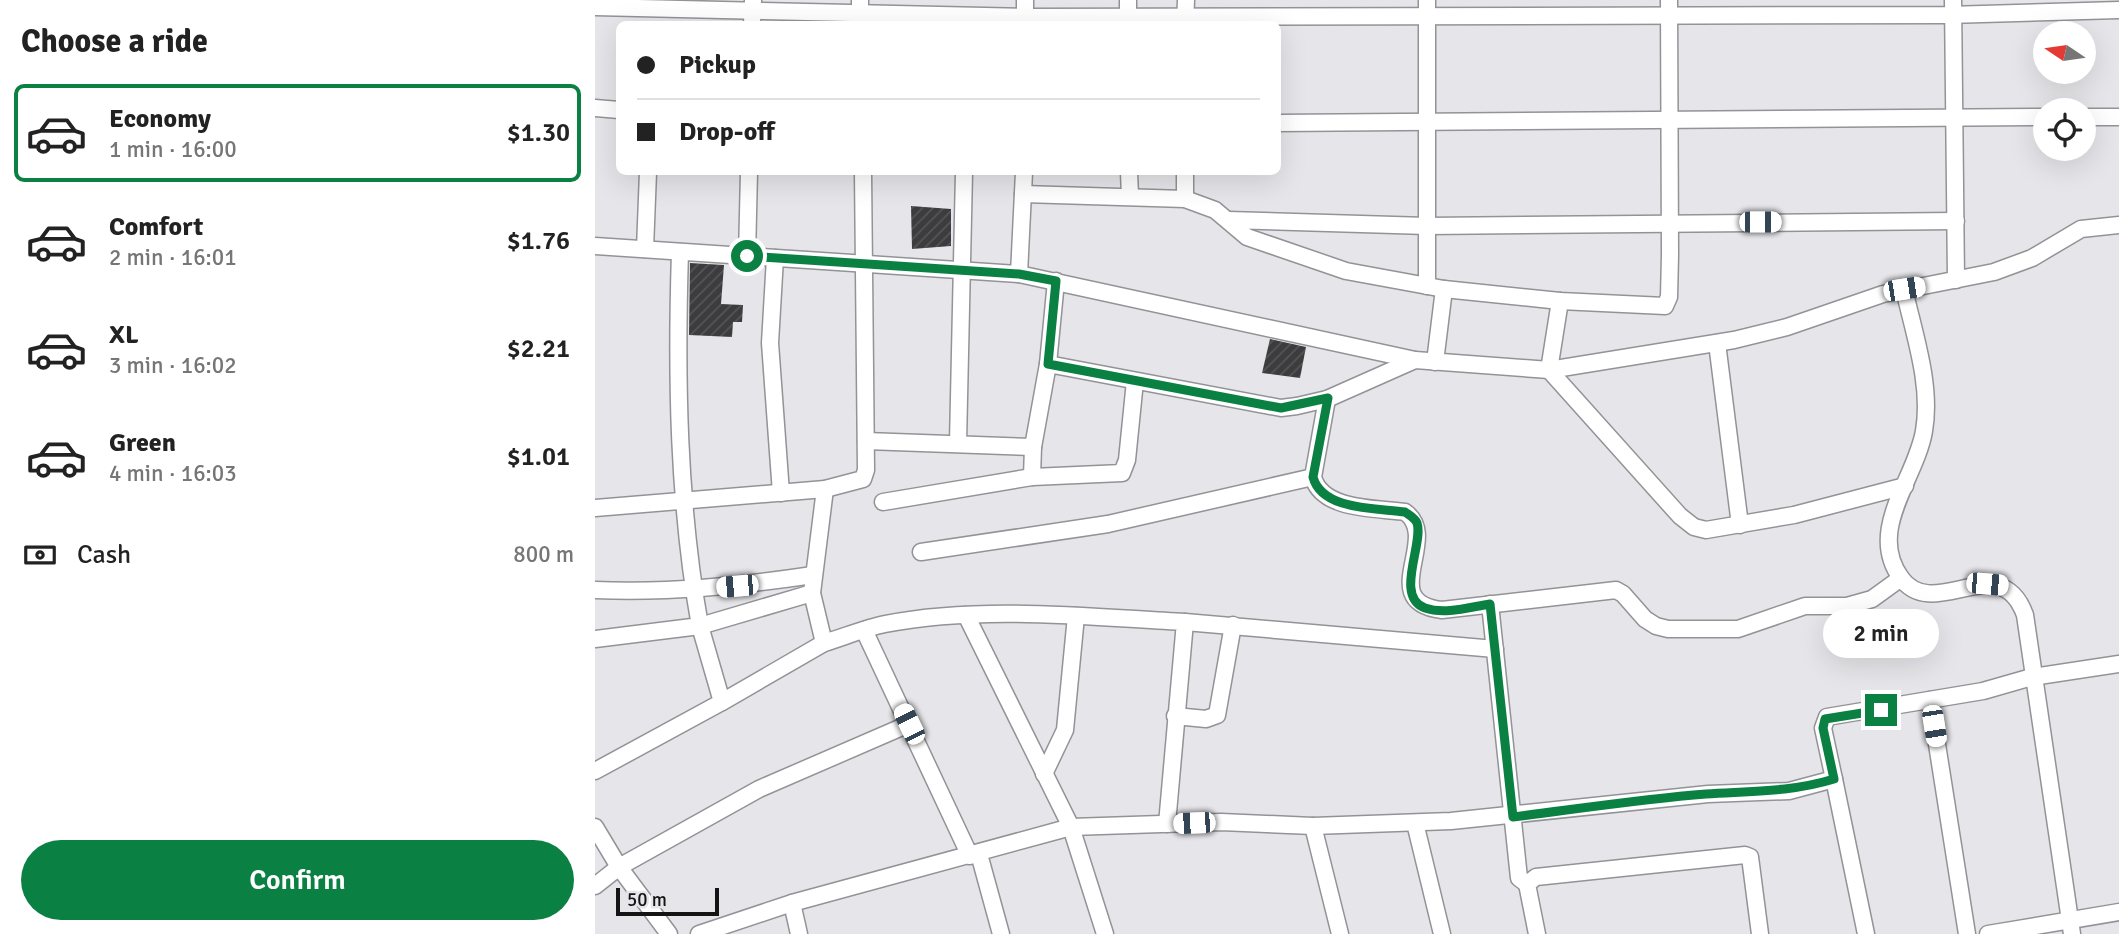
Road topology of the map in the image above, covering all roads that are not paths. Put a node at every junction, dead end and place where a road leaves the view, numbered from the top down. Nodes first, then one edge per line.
1 (1025, 0) edge
2 (1186, 0) edge
3 (1427, 0) edge
4 (654, 3) edge
5 (595, 7) edge
6 (1669, 8) edge
7 (1953, 8) edge
8 (2119, 10) edge
9 (753, 11) edge
10 (860, 13) edge
11 (967, 14) edge
12 (1128, 14) edge
13 (1426, 18) junction
14 (653, 21) edge
15 (1025, 21) edge
16 (1185, 21) edge
17 (595, 108) edge
18 (616, 110) edge
19 (1954, 117) junction
20 (2033, 117) edge
21 (2096, 117) edge
22 (2119, 117) edge
23 (1671, 121) junction
24 (1427, 122) junction
25 (1281, 123) edge
26 (648, 175) edge
27 (749, 175) edge
28 (863, 175) edge
29 (964, 175) edge
30 (1024, 175) edge
31 (1129, 175) edge
32 (1185, 175) edge
33 (1023, 194) junction
34 (1130, 196) junction
35 (1185, 199) junction
36 (1228, 220) junction
37 (1956, 221) junction
38 (1671, 222) junction
39 (2119, 225) edge
40 (1427, 226) junction
41 (595, 246) edge
42 (645, 249) junction
43 (680, 252) junction
44 (747, 256) junction
45 (775, 258) junction
46 (865, 263) junction
47 (961, 271) junction
48 (1019, 274) junction
49 (1957, 280) junction
50 (1056, 281) junction
51 (1427, 286) junction
52 (1444, 289) junction
53 (1904, 289) junction
54 (1559, 301) junction
55 (1717, 343) junction
56 (1415, 360) junction
57 (1436, 362) junction
58 (1048, 364) junction
59 (1549, 370) junction
60 (1135, 381) junction
61 (1328, 398) junction
62 (866, 441) junction
63 (958, 443) junction
64 (1033, 447) junction
65 (1033, 477) junction
66 (1313, 477) junction
67 (1905, 486) junction
68 (825, 489) junction
69 (781, 493) junction
70 (685, 501) junction
71 (883, 502) dead end
72 (595, 508) edge
73 (1740, 525) junction
74 (921, 552) dead end
75 (813, 575) junction
76 (1901, 578) junction
77 (595, 590) edge
78 (693, 590) junction
79 (812, 593) junction
80 (1490, 604) junction
81 (966, 615) junction
82 (1076, 617) junction
83 (1185, 622) junction
84 (1233, 625) junction
85 (700, 626) junction
86 (864, 631) junction
87 (595, 639) edge
88 (824, 643) junction
89 (1495, 649) junction
90 (2119, 664) edge
91 (2032, 677) junction
92 (1930, 700) junction
93 (722, 702) junction
94 (1175, 716) junction
95 (909, 724) junction
96 (595, 771) edge
97 (1044, 774) junction
98 (1834, 779) junction
99 (1513, 817) junction
100 (1415, 823) junction
101 (1167, 824) junction
102 (1313, 826) junction
103 (595, 827) edge
104 (1071, 827) junction
105 (974, 855) junction
106 (619, 867) junction
107 (1527, 884) junction
108 (595, 886) edge
109 (792, 903) junction
110 (2119, 912) edge
111 (2070, 927) edge
112 (669, 934) edge
113 (699, 934) edge
114 (799, 934) edge
115 (1001, 934) edge
116 (1105, 934) edge
117 (1340, 934) edge
118 (1442, 934) edge
119 (1537, 934) edge
120 (1760, 934) edge
121 (1866, 934) edge
122 (1967, 934) edge
123 (1988, 934) edge

1 - 15 street
2 - 16 street
3 - 13 street
4 - 5 street
4 - 9 street
4 - 14 street
6 - 7 street
6 - 13 street
6 - 23 street
7 - 8 street
7 - 19 street
9 - 10 street
10 - 11 street
11 - 15 street
12 - 15 street
12 - 16 street
13 - 16 street
13 - 24 street
17 - 18 street
19 - 20 street
19 - 23 street
19 - 37 street
21 - 22 street
23 - 24 street
23 - 38 street
24 - 25 street
24 - 40 street
26 - 42 street
27 - 44 street
28 - 46 street
29 - 47 street
30 - 33 street
31 - 34 street
32 - 35 street
33 - 34 street
33 - 48 street
34 - 35 street
35 - 36 street
36 - 40 street
36 - 51 street
37 - 38 street
37 - 49 street
38 - 40 street
38 - 54 street
39 - 49 street
40 - 51 street
41 - 42 street
42 - 43 street
43 - 44 street
43 - 70 street
44 - 45 street
45 - 46 street
45 - 69 street
46 - 47 street
46 - 62 street
47 - 48 street
47 - 63 street
48 - 50 street
49 - 53 street
50 - 56 street
50 - 58 street
51 - 52 street
52 - 54 street
52 - 57 street
53 - 55 street
53 - 67 street
54 - 59 street
55 - 59 street
55 - 73 street
56 - 57 street
56 - 61 street
57 - 59 street
58 - 60 street
58 - 64 street
59 - 73 street
60 - 61 street
60 - 65 street
61 - 66 street
62 - 63 street
62 - 68 street
63 - 64 street
64 - 65 street
65 - 71 street
66 - 74 street
66 - 80 street
67 - 73 street
67 - 76 street
68 - 69 street
68 - 75 street
69 - 70 street
70 - 72 street
70 - 78 street
75 - 78 street
75 - 79 street
76 - 80 street
76 - 91 street
77 - 78 street
78 - 85 street
79 - 85 street
79 - 88 street
80 - 89 street
81 - 82 street
81 - 86 street
81 - 97 street
82 - 83 street
82 - 97 street
83 - 84 street
83 - 94 street
84 - 89 street
84 - 94 street
85 - 87 street
85 - 93 street
86 - 88 street
86 - 95 street
88 - 93 street
89 - 99 street
90 - 91 street
91 - 92 street
91 - 111 street
92 - 98 street
92 - 122 street
93 - 96 street
94 - 101 street
95 - 105 street
95 - 106 street
97 - 104 street
98 - 99 street
98 - 121 street
99 - 100 street
99 - 107 street
100 - 102 street
100 - 118 street
101 - 102 street
101 - 104 street
102 - 117 street
103 - 106 street
104 - 105 street
104 - 116 street
105 - 109 street
105 - 115 street
106 - 108 street
106 - 112 street
107 - 119 street
107 - 120 street
109 - 113 street
109 - 114 street
110 - 111 street
111 - 123 street

